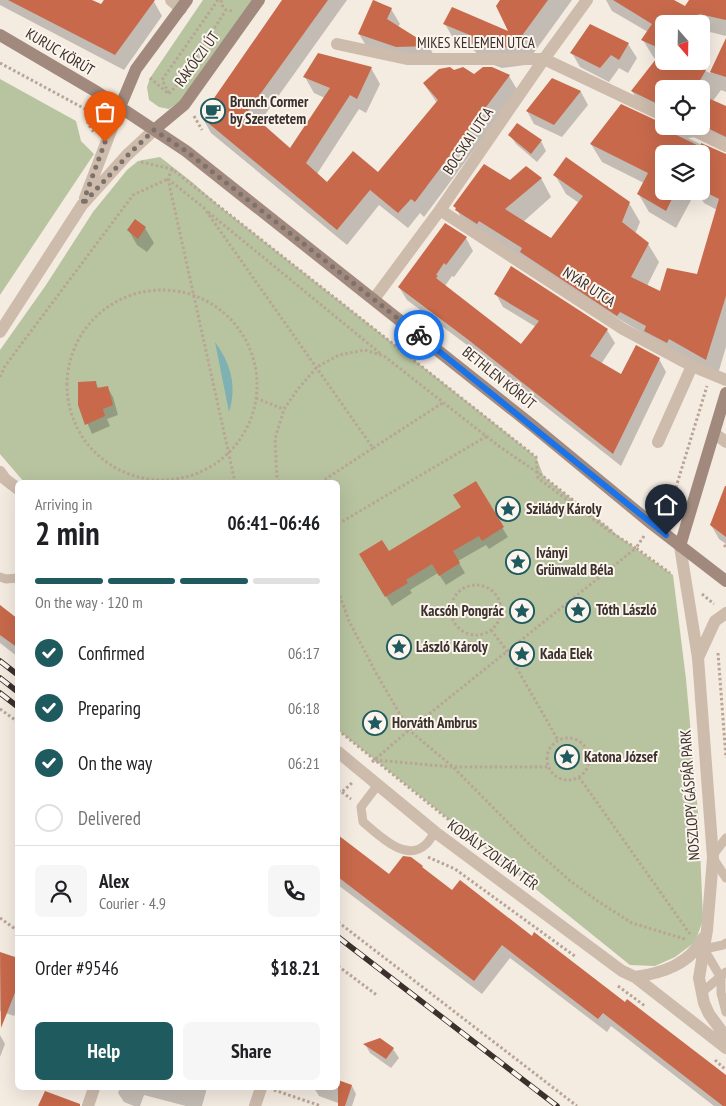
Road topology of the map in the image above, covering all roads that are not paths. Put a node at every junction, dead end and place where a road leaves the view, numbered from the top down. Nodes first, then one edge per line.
1 (259, 0) edge
2 (587, 0) edge
3 (180, 3) edge
4 (0, 35) edge
5 (337, 44) dead end
6 (544, 59) junction
7 (120, 107) junction
8 (655, 112) edge
9 (154, 130) junction
10 (703, 135) edge
11 (726, 146) edge
12 (82, 205) junction
13 (440, 210) junction
14 (374, 299) junction
15 (0, 332) edge
16 (692, 366) junction
17 (726, 380) edge
18 (726, 393) edge
19 (715, 434) junction
20 (658, 442) dead end
21 (726, 442) edge
22 (0, 472) edge
23 (15, 487) edge
24 (680, 546) junction
25 (0, 577) edge
26 (15, 578) edge
27 (726, 581) edge
28 (726, 613) edge
29 (698, 658) junction
30 (340, 754) edge
31 (377, 786) junction
32 (435, 832) junction
33 (726, 838) edge
34 (713, 856) junction
35 (726, 878) edge
36 (707, 930) junction
37 (726, 943) edge
38 (700, 945) junction
39 (724, 975) edge
40 (635, 977) junction
41 (700, 993) junction
42 (726, 1012) edge
43 (688, 1017) junction
44 (721, 1025) edge
45 (726, 1037) edge
46 (726, 1048) edge
47 (93, 1090) edge
48 (260, 1090) edge
49 (88, 1106) edge
50 (256, 1106) edge

1 - 9 street, RÁKÓCZI ÚT
2 - 6 street, BOCSKAI UTCA
3 - 7 street
4 - 7 street, KURUC KÖRÚT
5 - 6 street, MIKES KELEMEN UTCA
6 - 8 street, MIKES KELEMEN UTCA
6 - 13 street, BOCSKAI UTCA
7 - 9 street, KURUC KÖRÚT
7 - 12 street
9 - 12 street
9 - 14 street, BETHLEN KÖRÚT
10 - 11 street
12 - 15 street
13 - 14 street, BOCSKAI UTCA
13 - 16 street, NYÁR UTCA
14 - 24 street, BETHLEN KÖRÚT
16 - 17 street, NYÁR UTCA
16 - 20 street
18 - 19 street
19 - 21 street
19 - 24 street
22 - 23 street
24 - 27 street, BETHLEN KÖRÚT
24 - 29 street, NOSZLOPY GÁSPÁR PARK
25 - 26 lane
28 - 29 street, NOSZLOPY GÁSPÁR PARK
29 - 34 street, NOSZLOPY GÁSPÁR PARK
30 - 31 street, KODÁLY ZOLTÁN TÉR
31 - 32 street, KODÁLY ZOLTÁN TÉR
31 - 32 lane
32 - 40 street, KODÁLY ZOLTÁN TÉR
33 - 34 lane
34 - 35 lane
34 - 36 street, NOSZLOPY GÁSPÁR PARK
36 - 38 street, NOSZLOPY GÁSPÁR PARK
36 - 40 street
37 - 38 lane
38 - 39 lane
38 - 41 street
39 - 41 lane
39 - 42 lane
40 - 43 street, KODÁLY ZOLTÁN TÉR
41 - 44 street
43 - 44 street, KODÁLY ZOLTÁN TÉR
43 - 46 street, KODÁLY ZOLTÁN TÉR
44 - 45 street
47 - 49 street
48 - 50 street

